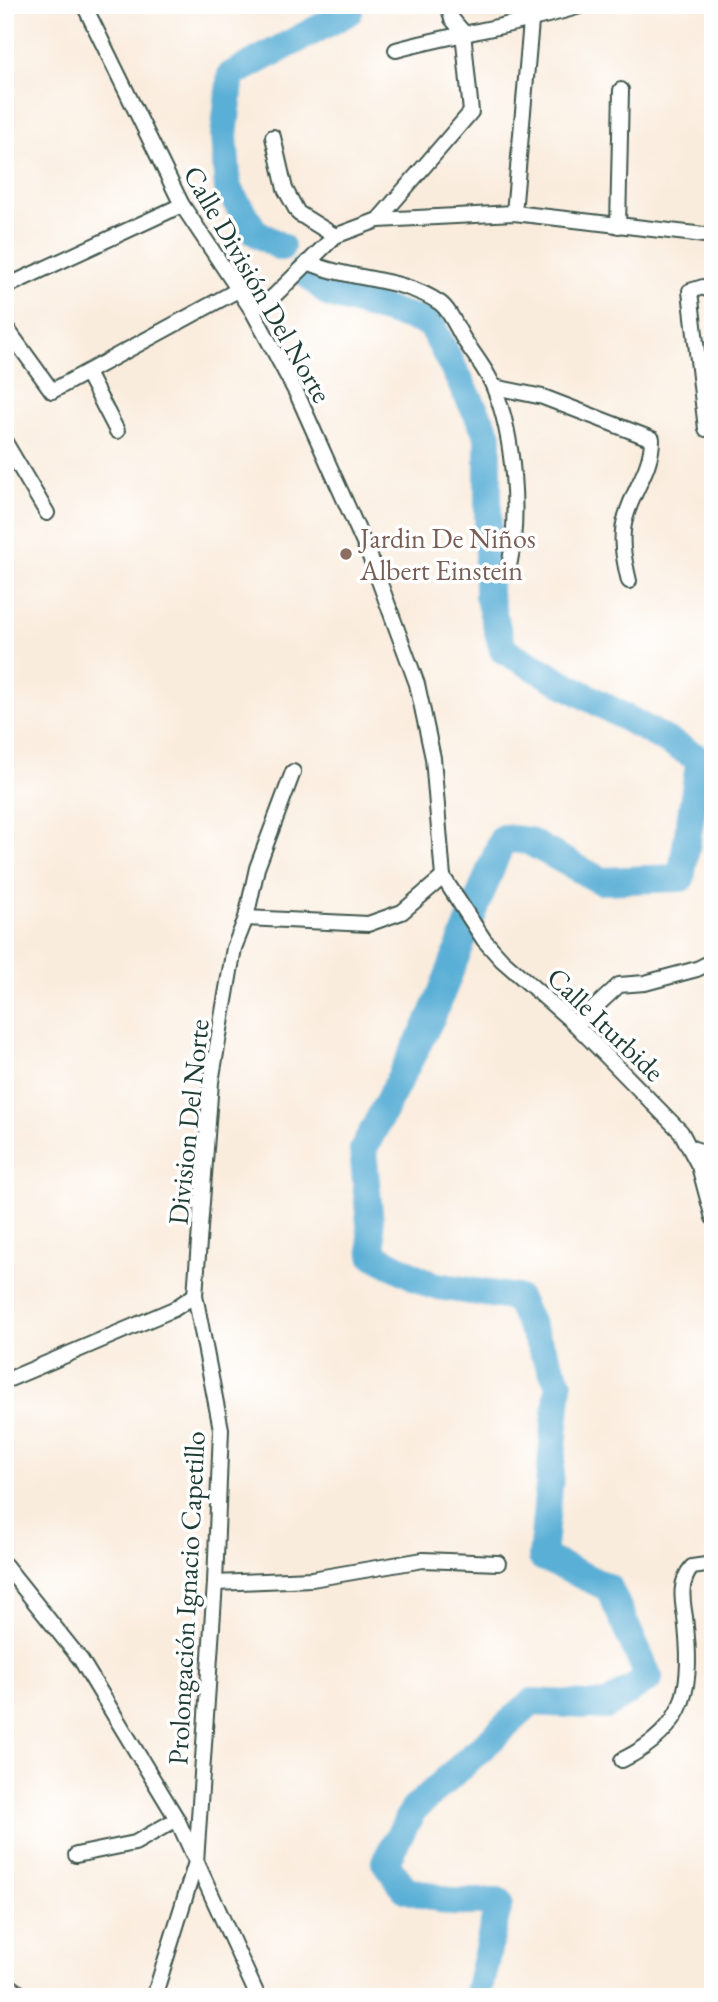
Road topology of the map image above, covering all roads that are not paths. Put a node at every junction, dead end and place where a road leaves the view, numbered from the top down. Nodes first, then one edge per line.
1 (84, 5) edge
2 (448, 5) edge
3 (583, 5) edge
4 (531, 22) junction
5 (463, 32) junction
6 (396, 50) dead end
7 (621, 90) dead end
8 (273, 137) dead end
9 (181, 205) junction
10 (514, 213) junction
11 (378, 220) junction
12 (618, 226) junction
13 (335, 236) junction
14 (713, 236) edge
15 (308, 262) junction
16 (5, 287) edge
17 (236, 291) junction
18 (713, 292) edge
19 (252, 310) junction
20 (5, 326) edge
21 (87, 373) junction
22 (494, 387) junction
23 (706, 429) dead end
24 (117, 431) dead end
25 (5, 442) edge
26 (47, 513) dead end
27 (509, 566) dead end
28 (629, 581) dead end
29 (293, 772) dead end
30 (447, 881) junction
31 (246, 918) junction
32 (713, 961) edge
33 (576, 1025) junction
34 (691, 1148) junction
35 (713, 1155) edge
36 (713, 1218) edge
37 (195, 1295) junction
38 (5, 1381) edge
39 (498, 1563) dead end
40 (713, 1564) edge
41 (5, 1565) edge
42 (215, 1583) junction
43 (622, 1760) dead end
44 (177, 1819) junction
45 (76, 1855) dead end
46 (196, 1862) junction
47 (5, 1982) edge
48 (24, 1997) edge
49 (154, 1997) edge
50 (258, 1997) edge

1 - 9 street, Calle División Del Norte
2 - 5 street
3 - 4 street
4 - 5 street
4 - 10 street
5 - 6 street
5 - 11 street
7 - 12 street
8 - 13 street
9 - 16 street
9 - 17 street, Calle División Del Norte
10 - 11 street
10 - 12 street
11 - 13 street
12 - 14 street
13 - 15 street
15 - 19 street
15 - 22 street
17 - 19 street, Calle División Del Norte
17 - 21 street
18 - 23 street
19 - 30 street, Calle División Del Norte
20 - 21 street
21 - 24 street
22 - 27 street
22 - 28 street
25 - 26 street
29 - 31 street, Division Del Norte
30 - 31 street
30 - 33 street, Calle Iturbide
31 - 37 street, Division Del Norte
32 - 33 street
33 - 34 street, Calle Iturbide
34 - 35 street
34 - 36 street, Calle Iturbide
37 - 38 street
37 - 42 street, Prolongación Ignacio Capetillo
39 - 42 street
40 - 43 street
41 - 44 street
42 - 46 street, Prolongación Ignacio Capetillo
44 - 45 street
44 - 46 street
46 - 49 street, Prolongación Ignacio Capetillo
46 - 50 street
47 - 48 street

